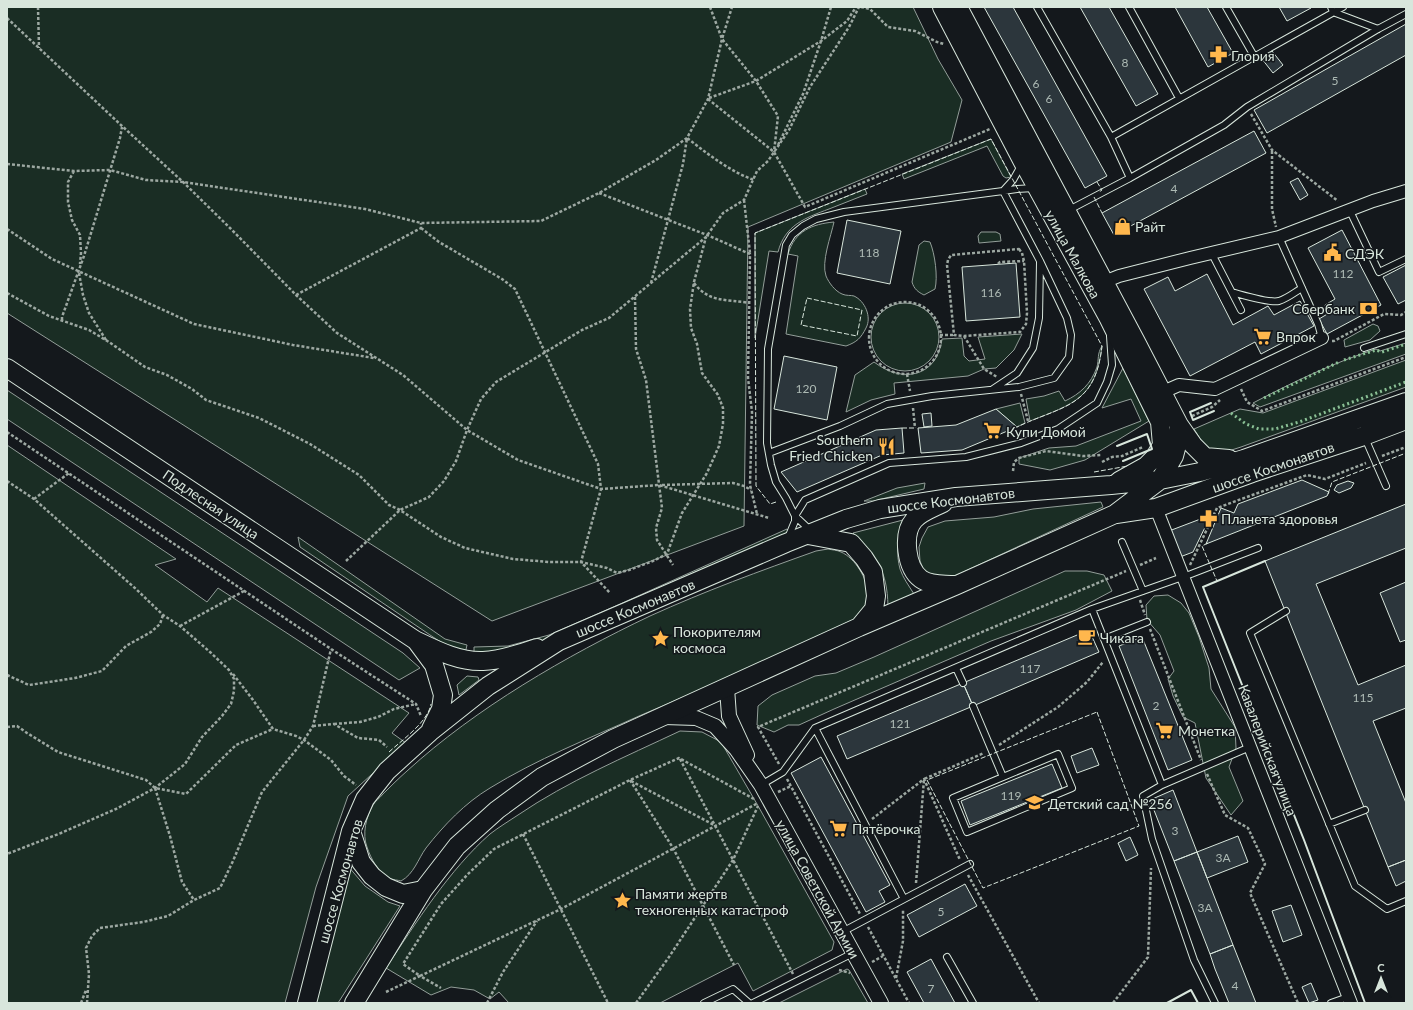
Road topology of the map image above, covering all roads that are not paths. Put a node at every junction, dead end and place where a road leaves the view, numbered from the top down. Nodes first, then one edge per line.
1 (942, 7) edge
2 (958, 7) edge
3 (1037, 7) edge
4 (1129, 7) edge
5 (1226, 7) edge
6 (1343, 7) edge
7 (1332, 10) edge
8 (1406, 14) edge
9 (1378, 29) junction
10 (1254, 56) junction
11 (1179, 98) junction
12 (1111, 137) junction
13 (1023, 162) junction
14 (1130, 178) junction
15 (1038, 188) junction
16 (1003, 191) junction
17 (1406, 191) edge
18 (1350, 211) junction
19 (1060, 215) junction
20 (1278, 237) junction
21 (1211, 252) junction
22 (1406, 259) edge
23 (1040, 261) junction
24 (1098, 285) junction
25 (1302, 288) junction
26 (1232, 292) junction
27 (1241, 310) dead end
28 (1109, 319) junction
29 (1406, 334) edge
30 (1322, 338) joint
31 (1364, 348) dead end
32 (7, 368) edge
33 (992, 390) junction
34 (1163, 392) junction
35 (1406, 402) edge
36 (1185, 420) junction
37 (1406, 420) edge
38 (1364, 436) junction
39 (770, 453) junction
40 (1244, 458) junction
41 (1160, 480) junction
42 (1111, 485) junction
43 (1386, 486) dead end
44 (956, 497) junction
45 (1156, 508) junction
46 (1115, 514) junction
47 (795, 516) junction
48 (811, 534) junction
49 (1122, 542) dead end
50 (786, 543) junction
51 (1258, 548) dead end
52 (1187, 575) junction
53 (957, 585) junction
54 (1143, 591) junction
55 (1092, 609) junction
56 (1286, 611) dead end
57 (1147, 622) road end
58 (860, 627) junction
59 (1104, 639) junction
60 (415, 640) junction
61 (559, 641) junction
62 (956, 668) junction
63 (963, 683) dead end
64 (727, 688) junction
65 (973, 706) dead end
66 (662, 717) junction
67 (815, 728) junction
68 (430, 732) junction
69 (1250, 747) junction
70 (1003, 777) junction
71 (758, 780) junction
72 (1162, 785) junction
73 (1365, 810) dead end
74 (1329, 824) junction
75 (351, 832) junction
76 (970, 864) dead end
77 (422, 890) junction
78 (904, 899) junction
79 (1406, 901) edge
80 (842, 932) junction
81 (853, 953) junction
82 (947, 958) dead end
83 (1350, 1000) edge
84 (307, 1003) edge
85 (354, 1003) edge
86 (704, 1003) edge
87 (749, 1003) edge
88 (753, 1003) edge
89 (881, 1003) edge
90 (973, 1003) edge
91 (1215, 1003) edge
92 (1331, 1003) edge

1 - 13 main road, улица Малкова
2 - 19 main road, улица Малкова
3 - 12 lane
4 - 11 lane
5 - 10 lane
6 - 7 lane
7 - 9 lane
7 - 10 lane
8 - 9 lane
9 - 14 lane
10 - 11 lane
11 - 12 lane
12 - 14 lane
13 - 15 main road, улица Малкова
13 - 16 lane
14 - 19 lane
15 - 16 lane
15 - 19 main road, улица Малкова
16 - 23 lane
16 - 39 lane
17 - 18 street
18 - 20 street
18 - 22 lane
19 - 24 main road, улица Малкова
20 - 21 street
20 - 25 lane
21 - 24 street
21 - 26 lane
23 - 33 lane
23 - 33 lane
24 - 28 main road, улица Малкова
24 - 34 main road, улица Малкова
25 - 26 lane
25 - 30 lane
26 - 27 lane
28 - 42 main road, улица Малкова
28 - 47 lane
29 - 31 lane
30 - 34 street
32 - 60 main road, Подлесная улица
33 - 39 lane
34 - 36 main road, улица Малкова
35 - 40 main road, шоссе Космонавтов
36 - 40 main road, улица Малкова
36 - 41 main road
37 - 38 main road, шоссе Космонавтов
38 - 43 lane
38 - 45 main road, шоссе Космонавтов
39 - 47 lane
40 - 41 main road, шоссе Космонавтов
41 - 42 main road, шоссе Космонавтов
41 - 46 main road, шоссе Космонавтов
42 - 44 main road, шоссе Космонавтов
44 - 48 main road, шоссе Космонавтов
44 - 53 main road
45 - 46 main road, шоссе Космонавтов
45 - 52 street, Кавалерийская улица
46 - 53 main road, шоссе Космонавтов
47 - 48 lane
47 - 50 lane
48 - 50 main road, шоссе Космонавтов
48 - 58 main road
49 - 54 lane
50 - 61 main road, шоссе Космонавтов
51 - 52 lane
52 - 54 lane
52 - 69 street, Кавалерийская улица
53 - 58 main road, шоссе Космонавтов
54 - 55 lane
55 - 59 lane
55 - 62 lane
56 - 74 lane
57 - 59 lane
58 - 64 main road, шоссе Космонавтов
59 - 72 lane
60 - 61 main road
60 - 68 main road
61 - 68 main road, шоссе Космонавтов
62 - 63 lane
62 - 67 lane
64 - 66 main road, шоссе Космонавтов
64 - 71 street, улица Советской Армии
65 - 70 lane
66 - 71 street, улица Советской Армии
66 - 77 main road, шоссе Космонавтов
67 - 71 lane
67 - 78 lane
68 - 75 main road, шоссе Космонавтов
69 - 72 lane
69 - 83 street, Кавалерийская улица
70 - 70 lane
71 - 80 street, улица Советской Армии
72 - 91 lane
73 - 74 lane
74 - 79 lane
75 - 77 main road
75 - 84 main road, шоссе Космонавтов
76 - 78 lane
77 - 85 main road, шоссе Космонавтов
78 - 80 lane
80 - 81 street, улица Советской Армии
81 - 88 lane
81 - 89 street, улица Советской Армии
82 - 90 lane
83 - 92 lane
86 - 87 lane

